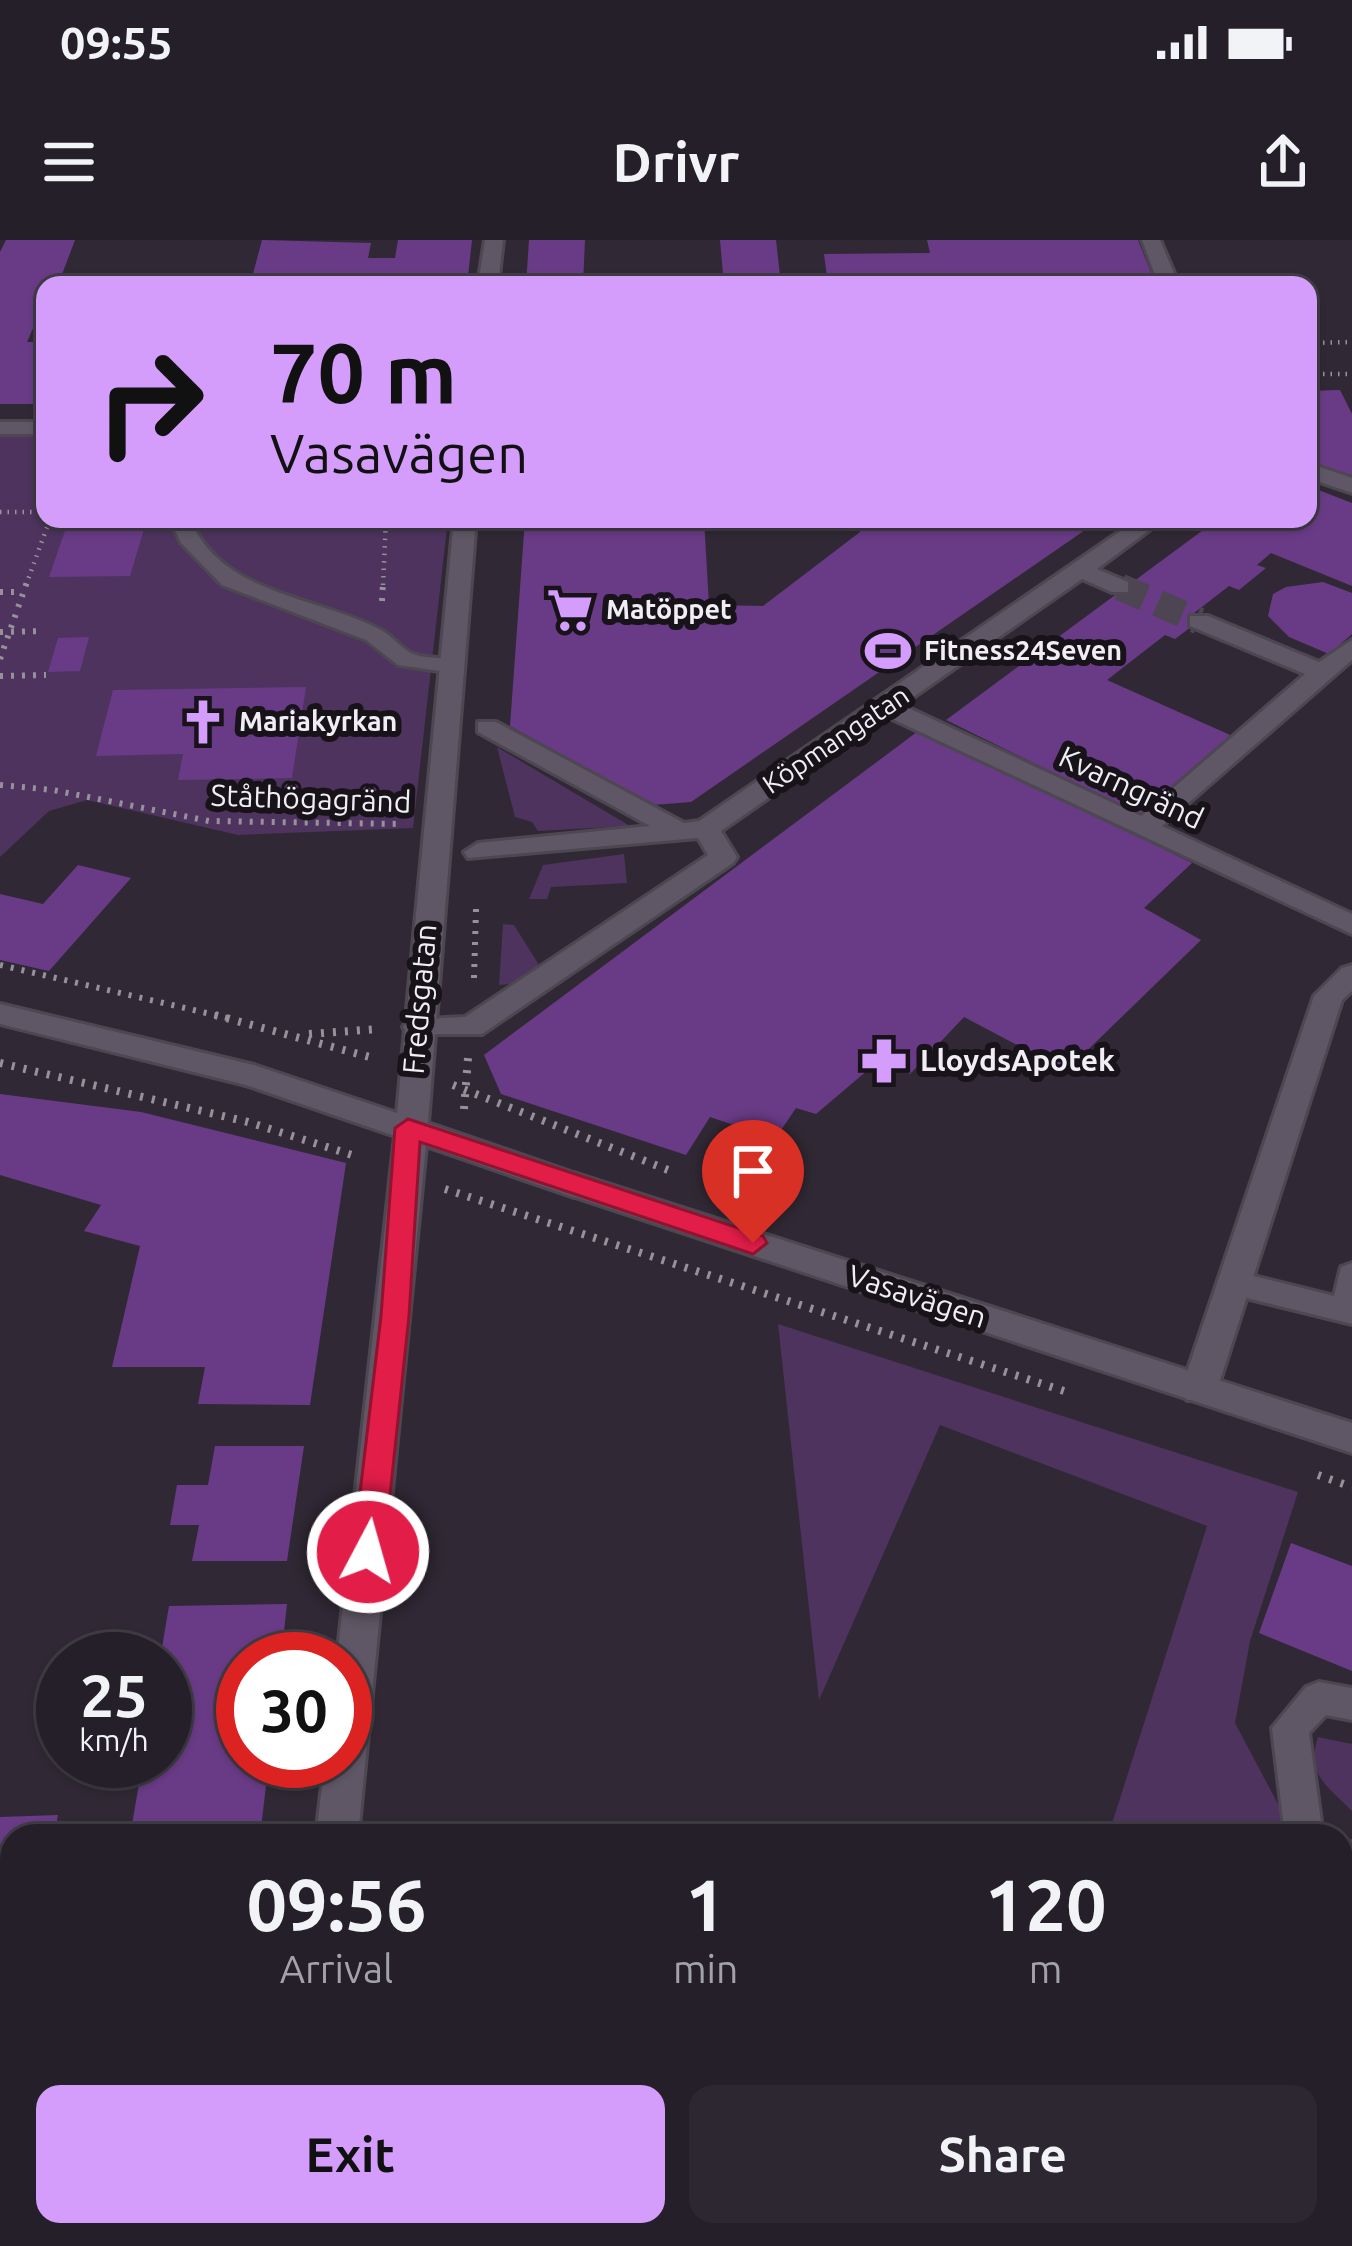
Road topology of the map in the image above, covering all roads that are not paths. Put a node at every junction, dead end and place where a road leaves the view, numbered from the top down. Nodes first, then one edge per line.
1 (494, 240) edge
2 (1151, 240) edge
3 (489, 276) edge
4 (1165, 276) edge
5 (0, 428) edge
6 (36, 428) edge
7 (1317, 473) edge
8 (1352, 486) edge
9 (185, 528) edge
10 (464, 528) edge
11 (1141, 528) edge
12 (1082, 571) junction
13 (1120, 587) tunnel mouth
14 (329, 621) junction
15 (1199, 621) tunnel mouth
16 (284, 625) dead end
17 (1352, 646) edge
18 (453, 666) junction
19 (1321, 672) junction
20 (885, 706) junction
21 (487, 728) dead end
22 (1142, 829) junction
23 (694, 831) junction
24 (478, 852) dead end
25 (1352, 925) edge
26 (1352, 975) edge
27 (0, 1014) edge
28 (418, 1027) junction
29 (408, 1128) junction
30 (1352, 1275) edge
31 (1234, 1283) junction
32 (1350, 1311) edge
33 (1199, 1390) junction
34 (1352, 1438) edge
35 (1352, 1704) edge
36 (338, 1824) edge
37 (1302, 1824) edge

1 - 3 street
2 - 4 street
5 - 6 street
7 - 8 street
9 - 14 lane
10 - 18 street, Fredsgatan
11 - 12 street, Köpmangatan
12 - 13 street
12 - 20 street, Köpmangatan
14 - 16 lane
14 - 18 lane
15 - 19 street
17 - 19 street
18 - 28 street, Fredsgatan
19 - 22 street
20 - 22 street, Kvarngränd
20 - 23 street, Köpmangatan
21 - 23 street
22 - 25 street, Kvarngränd
23 - 24 street, Köpmangatan
23 - 28 street
26 - 31 street
27 - 29 street, Vasavägen
28 - 29 street, Fredsgatan
29 - 33 street, Vasavägen
29 - 36 street, Fredsgatan
30 - 32 lane
31 - 32 lane
31 - 33 street
33 - 34 street, Vasavägen
35 - 37 lane

